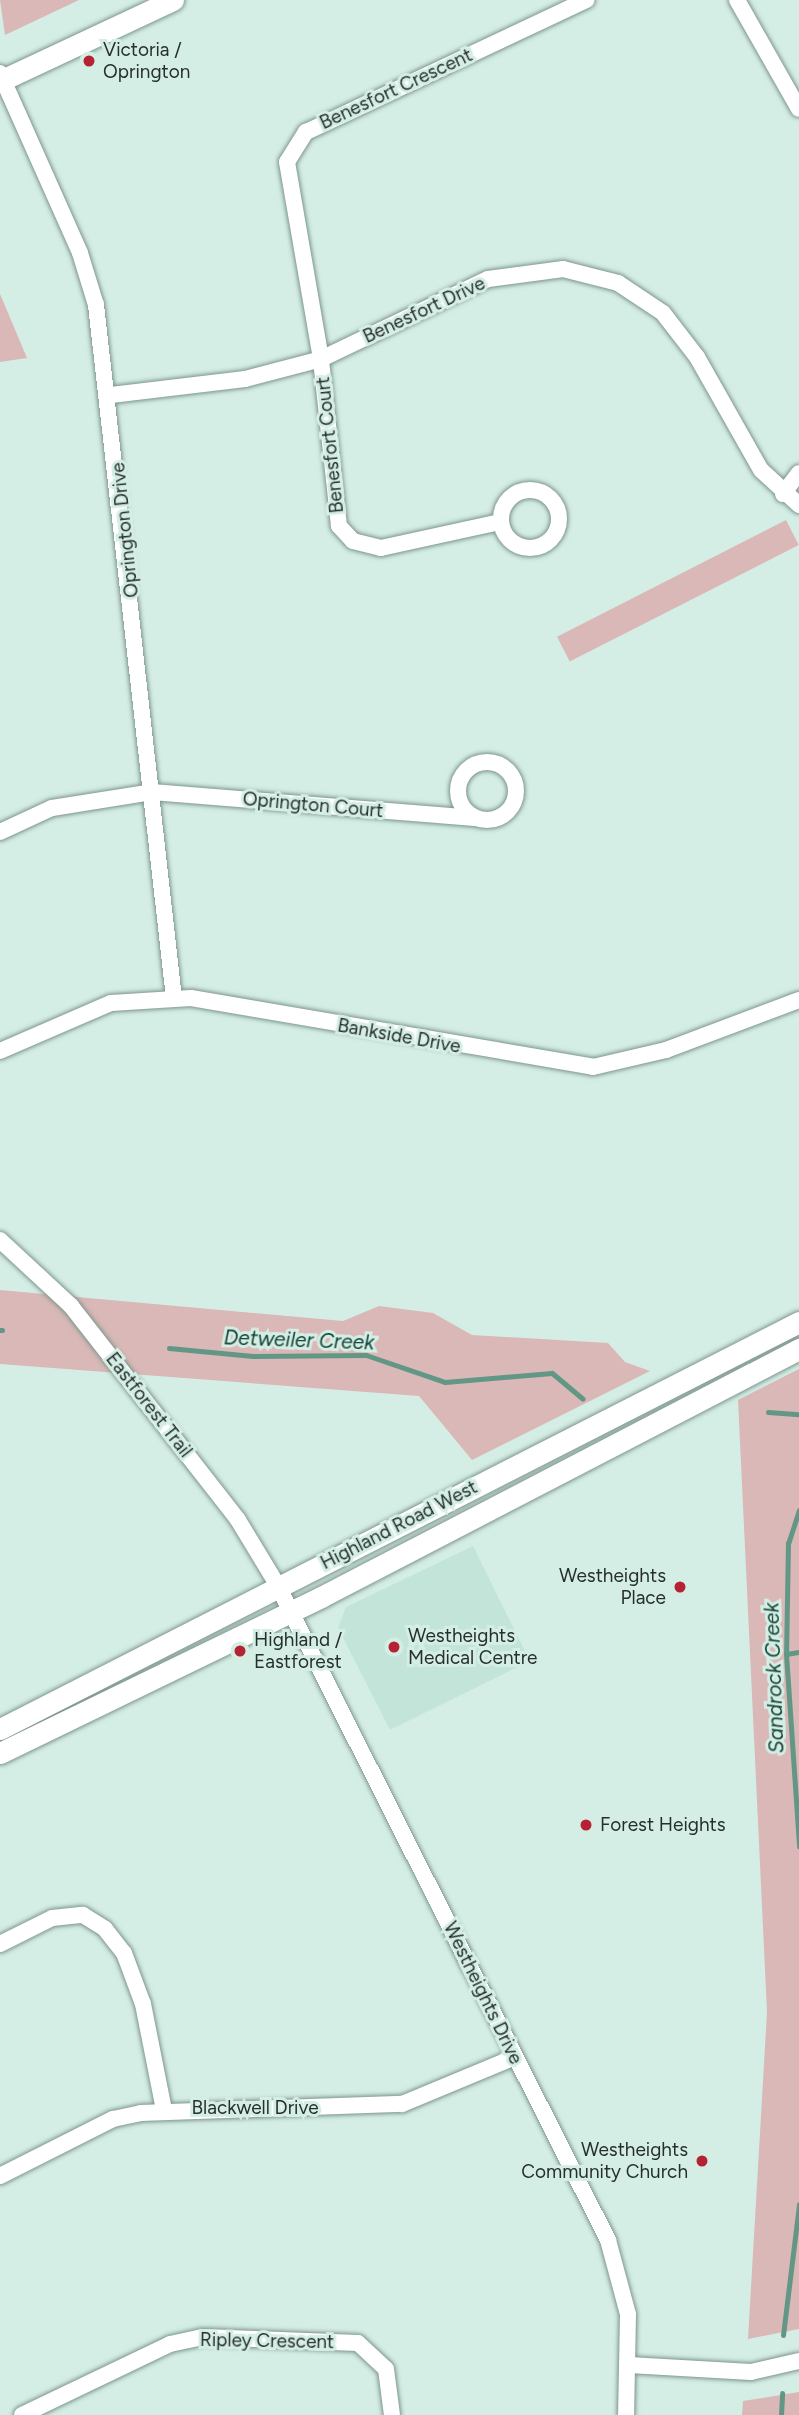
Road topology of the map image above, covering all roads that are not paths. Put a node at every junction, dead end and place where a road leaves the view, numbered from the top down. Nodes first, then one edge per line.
1 (173, 0) edge
2 (587, 0) edge
3 (737, 0) edge
4 (1, 78) edge
5 (799, 108) edge
6 (321, 359) junction
7 (111, 395) junction
8 (799, 473) edge
9 (783, 494) junction
10 (799, 505) edge
11 (500, 522) dead end
12 (152, 792) junction
13 (475, 818) dead end
14 (0, 832) edge
15 (174, 998) junction
16 (799, 1000) edge
17 (0, 1051) edge
18 (0, 1240) edge
19 (799, 1322) edge
20 (799, 1349) edge
21 (278, 1586) junction
22 (291, 1612) junction
23 (0, 1729) edge
24 (0, 1754) edge
25 (0, 1944) edge
26 (515, 2057) junction
27 (164, 2110) junction
28 (0, 2176) edge
29 (799, 2361) edge
30 (629, 2365) junction
31 (22, 2415) edge
32 (392, 2415) edge
33 (626, 2415) edge

1 - 4 main road
2 - 6 street, Benesfort Crescent
3 - 5 street
4 - 7 street, Oprington Drive
6 - 7 street, Benesfort Drive
6 - 9 street, Benesfort Drive
6 - 11 street, Benesfort Court
7 - 12 street, Oprington Drive
8 - 9 street
9 - 10 street, Benesfort Drive
12 - 13 street, Oprington Court
12 - 14 street, Oprington Court
12 - 15 street, Oprington Drive
15 - 16 street, Bankside Drive
15 - 17 street, Bankside Drive
18 - 21 street, Eastforest Trail
19 - 21 main road, Highland Road West
20 - 22 main road, Highland Road West
21 - 22 street, Westheights Drive
21 - 23 main road, Highland Road West
22 - 24 main road, Highland Road West
22 - 26 street, Westheights Drive
25 - 27 street
26 - 27 street, Blackwell Drive
26 - 30 street, Westheights Drive
27 - 28 street, Blackwell Drive
29 - 30 street
30 - 33 street, Westheights Drive
31 - 32 street, Ripley Crescent

